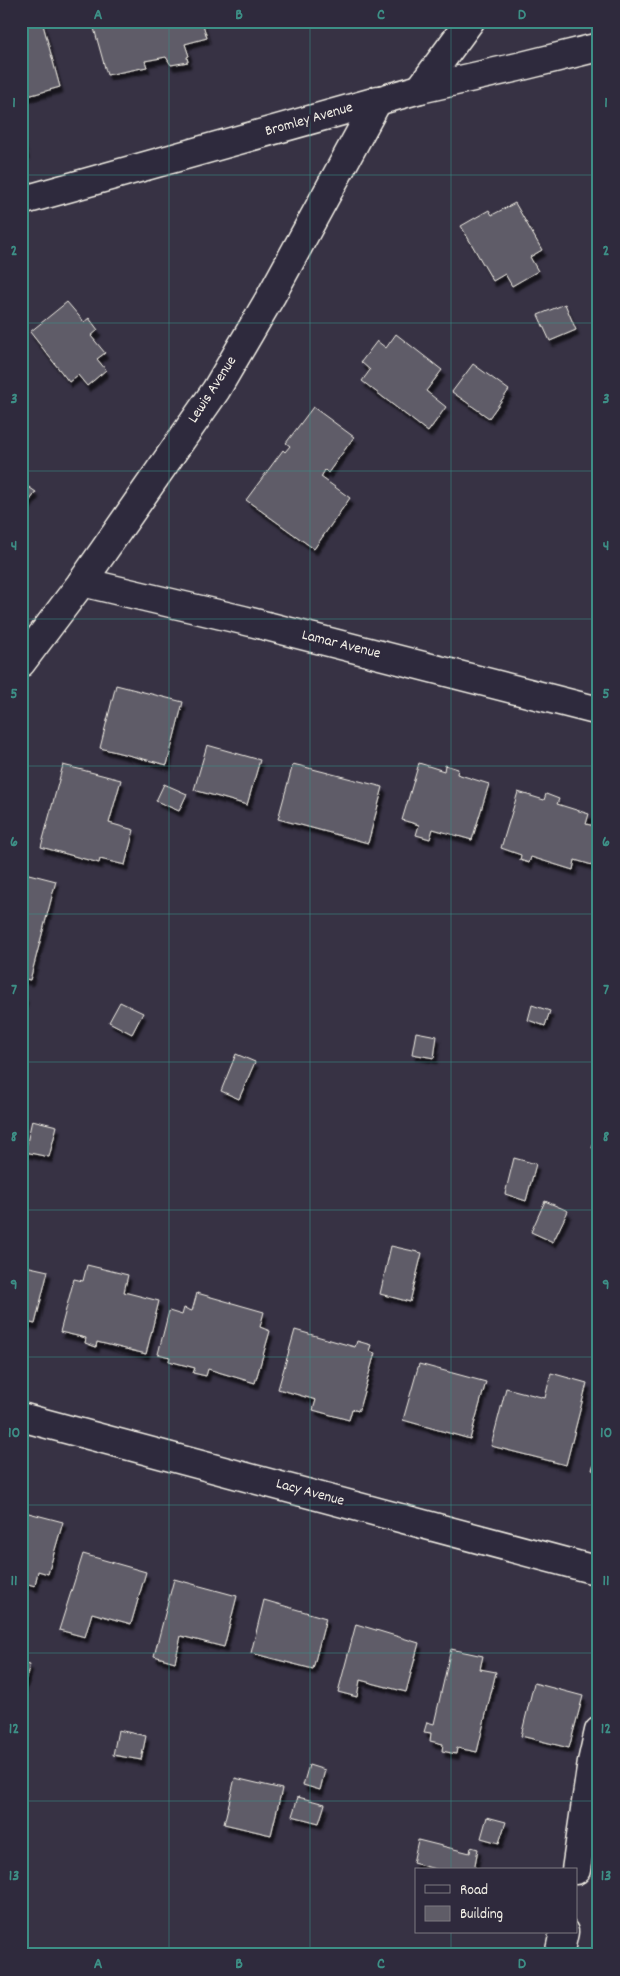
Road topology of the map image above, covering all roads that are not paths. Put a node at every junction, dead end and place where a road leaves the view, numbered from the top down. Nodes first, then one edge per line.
1 (470, 21) edge
2 (599, 47) edge
3 (420, 89) junction
4 (378, 100) junction
5 (21, 201) edge
6 (82, 582) junction
7 (21, 664) edge
8 (599, 711) edge
9 (21, 1417) edge
10 (599, 1571) edge
11 (599, 1731) edge
12 (576, 1868) edge
13 (564, 1934) edge
14 (559, 1955) edge

1 - 3 street
2 - 3 street, Bromley Avenue
3 - 4 street, Bromley Avenue
4 - 5 street, Bromley Avenue
4 - 6 street, Lewis Avenue
6 - 7 street, Lewis Avenue
6 - 8 street, Lamar Avenue
9 - 10 street, Lacy Avenue
11 - 12 street
13 - 14 street

